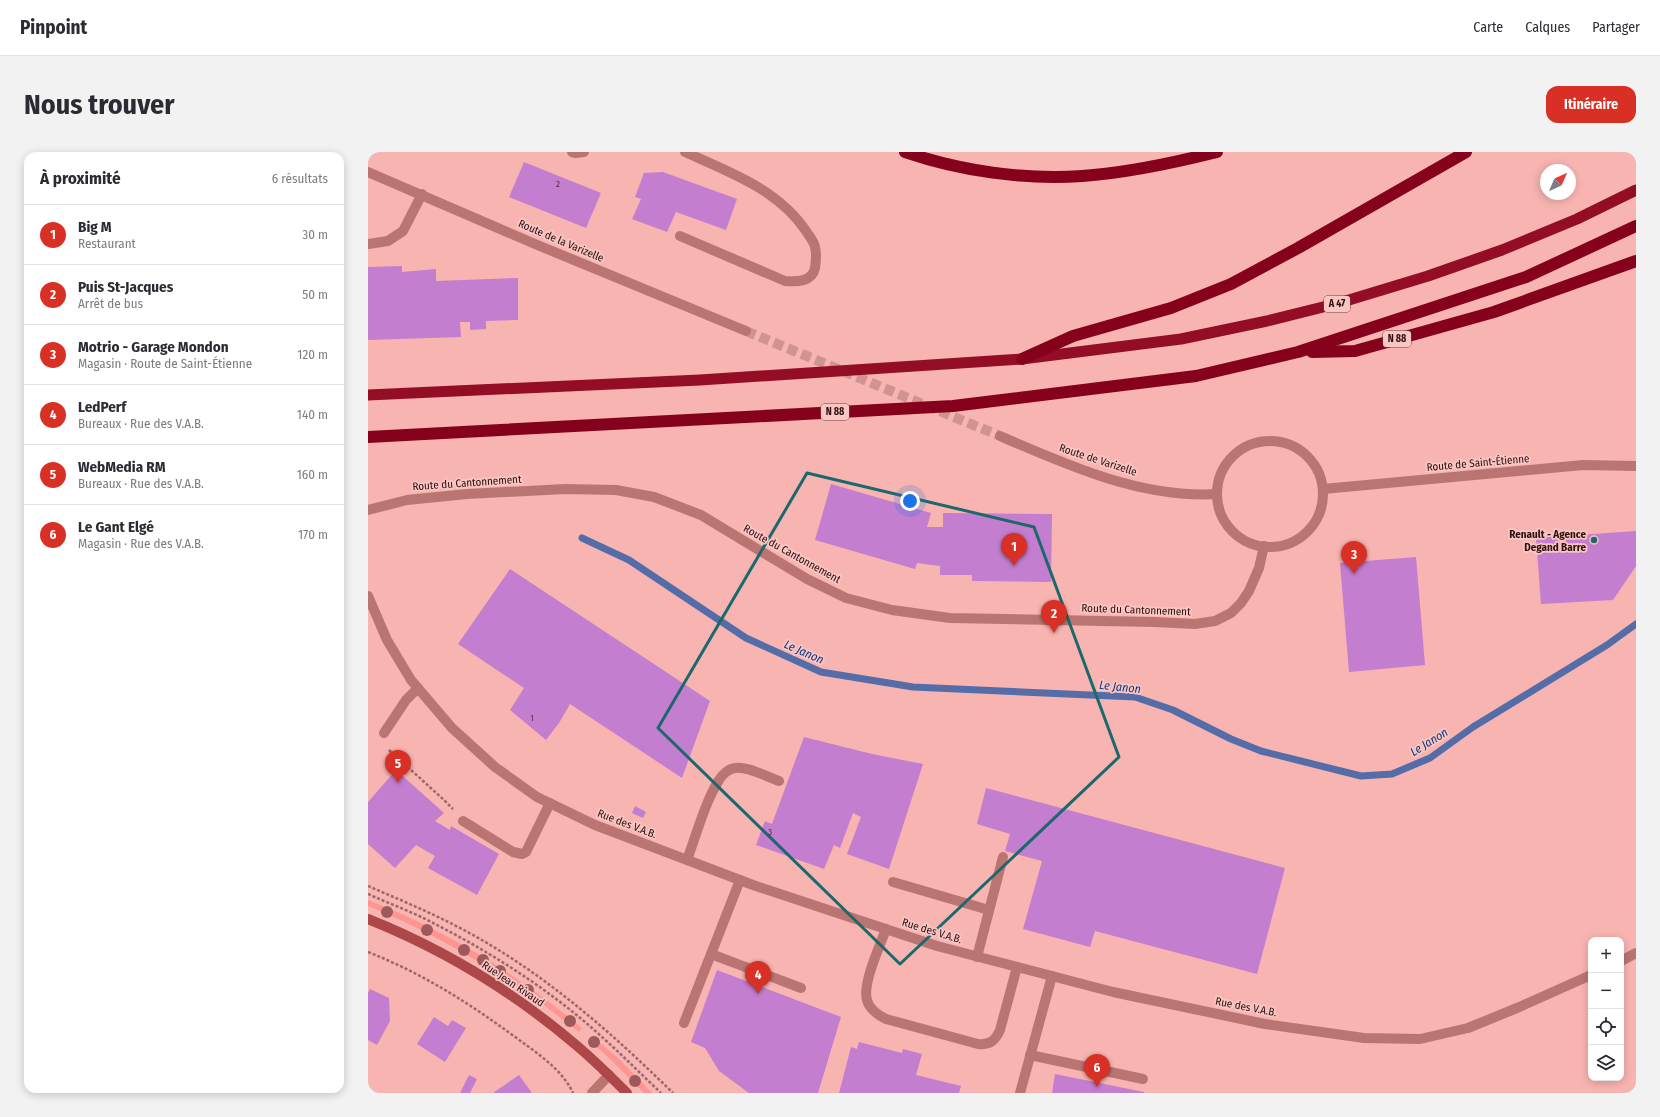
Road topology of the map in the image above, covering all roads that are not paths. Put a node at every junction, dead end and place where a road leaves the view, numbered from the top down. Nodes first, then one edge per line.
1 (572, 152) edge
2 (584, 152) edge
3 (685, 152) edge
4 (905, 152) edge
5 (1217, 152) edge
6 (1466, 152) edge
7 (700, 155) edge
8 (368, 172) edge
9 (1636, 190) edge
10 (422, 194) junction
11 (1636, 226) edge
12 (680, 236) dead end
13 (368, 244) edge
14 (1636, 261) edge
15 (746, 331) tunnel mouth
16 (1298, 352) junction
17 (1022, 359) junction
18 (368, 395) edge
19 (1000, 436) tunnel mouth
20 (368, 437) edge
21 (1636, 466) edge
22 (1323, 489) junction
23 (1217, 494) junction
24 (368, 510) edge
25 (1264, 546) junction
26 (368, 596) edge
27 (418, 688) junction
28 (384, 733) dead end
29 (779, 781) dead end
30 (550, 803) junction
31 (464, 821) road end
32 (1002, 857) dead end
33 (687, 860) junction
34 (740, 880) junction
35 (893, 882) dead end
36 (989, 910) junction
37 (368, 919) edge
38 (886, 929) junction
39 (1636, 953) edge
40 (711, 954) junction
41 (977, 956) junction
42 (1624, 959) edge
43 (1018, 967) junction
44 (1052, 976) junction
45 (1588, 976) edge
46 (801, 988) dead end
47 (684, 1023) dead end
48 (1030, 1055) junction
49 (609, 1075) junction
50 (1143, 1079) dead end
51 (592, 1093) edge
52 (628, 1093) edge
53 (1020, 1093) edge

1 - 2 street
3 - 7 street
4 - 5 highway
6 - 17 highway
7 - 12 street
8 - 10 street, Route de la Varizelle
9 - 17 highway, A 47
10 - 13 street
10 - 15 street, Route de la Varizelle
11 - 16 highway
14 - 16 highway, N 88
16 - 20 highway, N 88
17 - 18 highway
19 - 23 street, Route de Varizelle
21 - 22 street, Route de Saint-Étienne
22 - 23 street
22 - 25 street
23 - 25 street
24 - 25 street, Route du Cantonnement
26 - 27 street, Rue des V.A.B.
27 - 28 street
27 - 30 street, Rue des V.A.B.
29 - 33 street
30 - 31 street
30 - 33 street, Rue des V.A.B.
32 - 36 street
33 - 34 street, Rue des V.A.B.
34 - 38 street, Rue des V.A.B.
34 - 40 street
35 - 36 street
36 - 41 street
37 - 49 main road, Rue Jean Rivaud
38 - 41 street, Rue des V.A.B.
38 - 43 street
39 - 42 street
40 - 46 street
40 - 47 street
41 - 43 street, Rue des V.A.B.
43 - 44 street, Rue des V.A.B.
44 - 45 street, Rue des V.A.B.
44 - 48 street
48 - 50 street
48 - 53 street
49 - 51 street
49 - 52 main road, Rue Jean Rivaud

